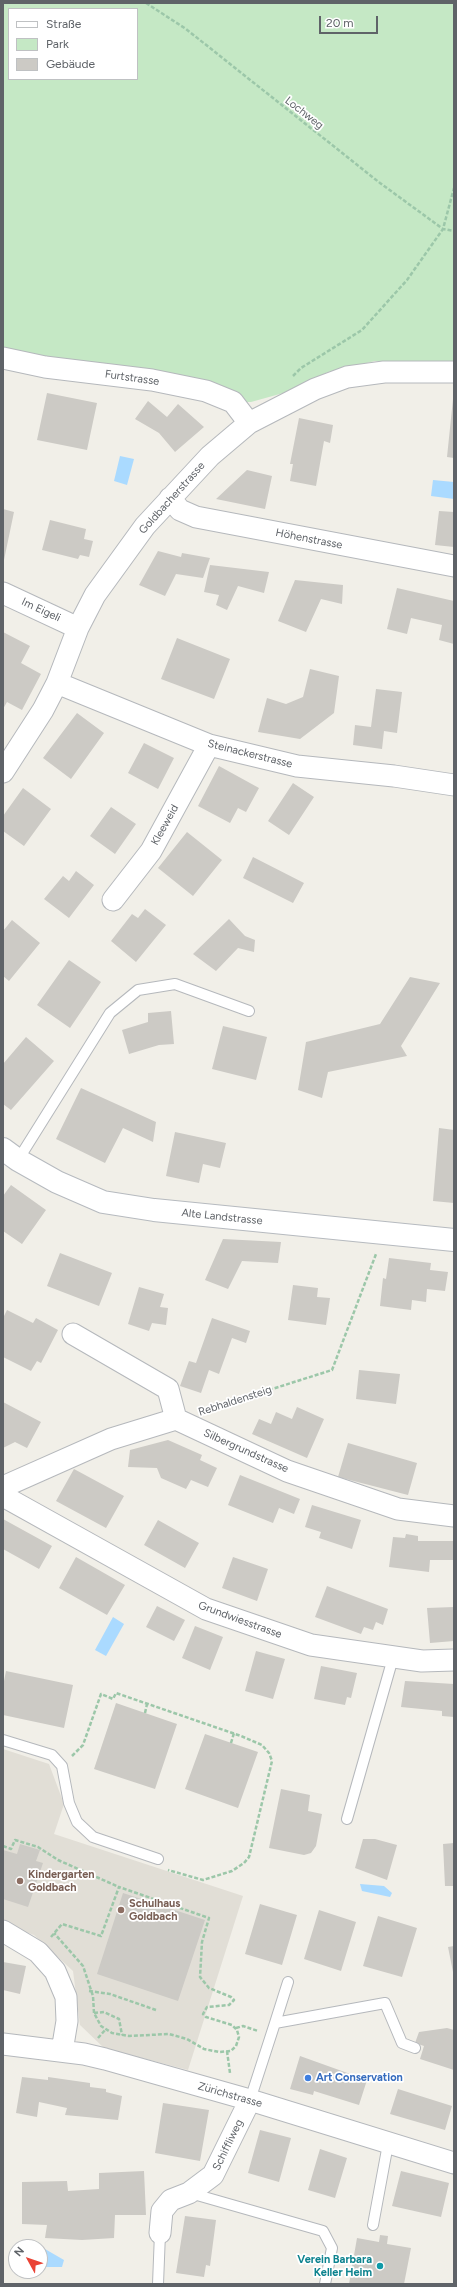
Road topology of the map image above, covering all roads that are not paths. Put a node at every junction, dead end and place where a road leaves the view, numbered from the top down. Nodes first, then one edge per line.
1 (3, 358) edge
2 (454, 372) edge
3 (249, 423) junction
4 (170, 498) junction
5 (454, 566) edge
6 (3, 592) edge
7 (78, 628) junction
8 (57, 683) junction
9 (210, 745) junction
10 (3, 772) edge
11 (454, 785) edge
12 (114, 900) dead end
13 (249, 1011) dead end
14 (7, 1153) edge
15 (454, 1240) edge
16 (73, 1334) dead end
17 (176, 1419) junction
18 (3, 1487) edge
19 (3, 1496) edge
20 (454, 1516) edge
21 (393, 1658) junction
22 (454, 1660) edge
23 (3, 1740) edge
24 (347, 1819) dead end
25 (158, 1859) road end
26 (3, 1931) edge
27 (288, 1982) dead end
28 (275, 2023) junction
29 (3, 2044) edge
30 (415, 2048) dead end
31 (62, 2051) junction
32 (250, 2100) junction
33 (388, 2144) junction
34 (454, 2162) edge
35 (189, 2193) junction
36 (373, 2225) dead end
37 (160, 2233) joint
38 (158, 2284) edge
39 (325, 2284) edge

1 - 3 street, Furtstrasse
2 - 3 street, Goldbacherstrasse
3 - 4 street, Goldbacherstrasse
4 - 5 street, Höhenstrasse
4 - 7 street, Goldbacherstrasse
6 - 7 street, Im Eigeli
7 - 8 street, Goldbacherstrasse
8 - 9 street, Steinackerstrasse
8 - 10 street, Goldbacherstrasse
9 - 11 street, Steinackerstrasse
9 - 12 street, Kleeweid
13 - 14 lane
14 - 15 main road, Alte Landstrasse
16 - 17 street
17 - 18 street
17 - 20 street, Silbergrundstrasse
19 - 21 street, Grundwiesstrasse
21 - 22 street, Grundwiesstrasse
21 - 24 lane
23 - 25 lane
26 - 31 street
27 - 28 lane
28 - 30 lane
28 - 32 lane
29 - 31 street, Zürichstrasse
31 - 32 street, Zürichstrasse
32 - 33 street, Zürichstrasse
32 - 35 street, Schiffliweg
33 - 34 street, Zürichstrasse
33 - 36 lane
35 - 37 street, Schiffliweg
35 - 39 lane
37 - 38 lane, Schiffliweg

